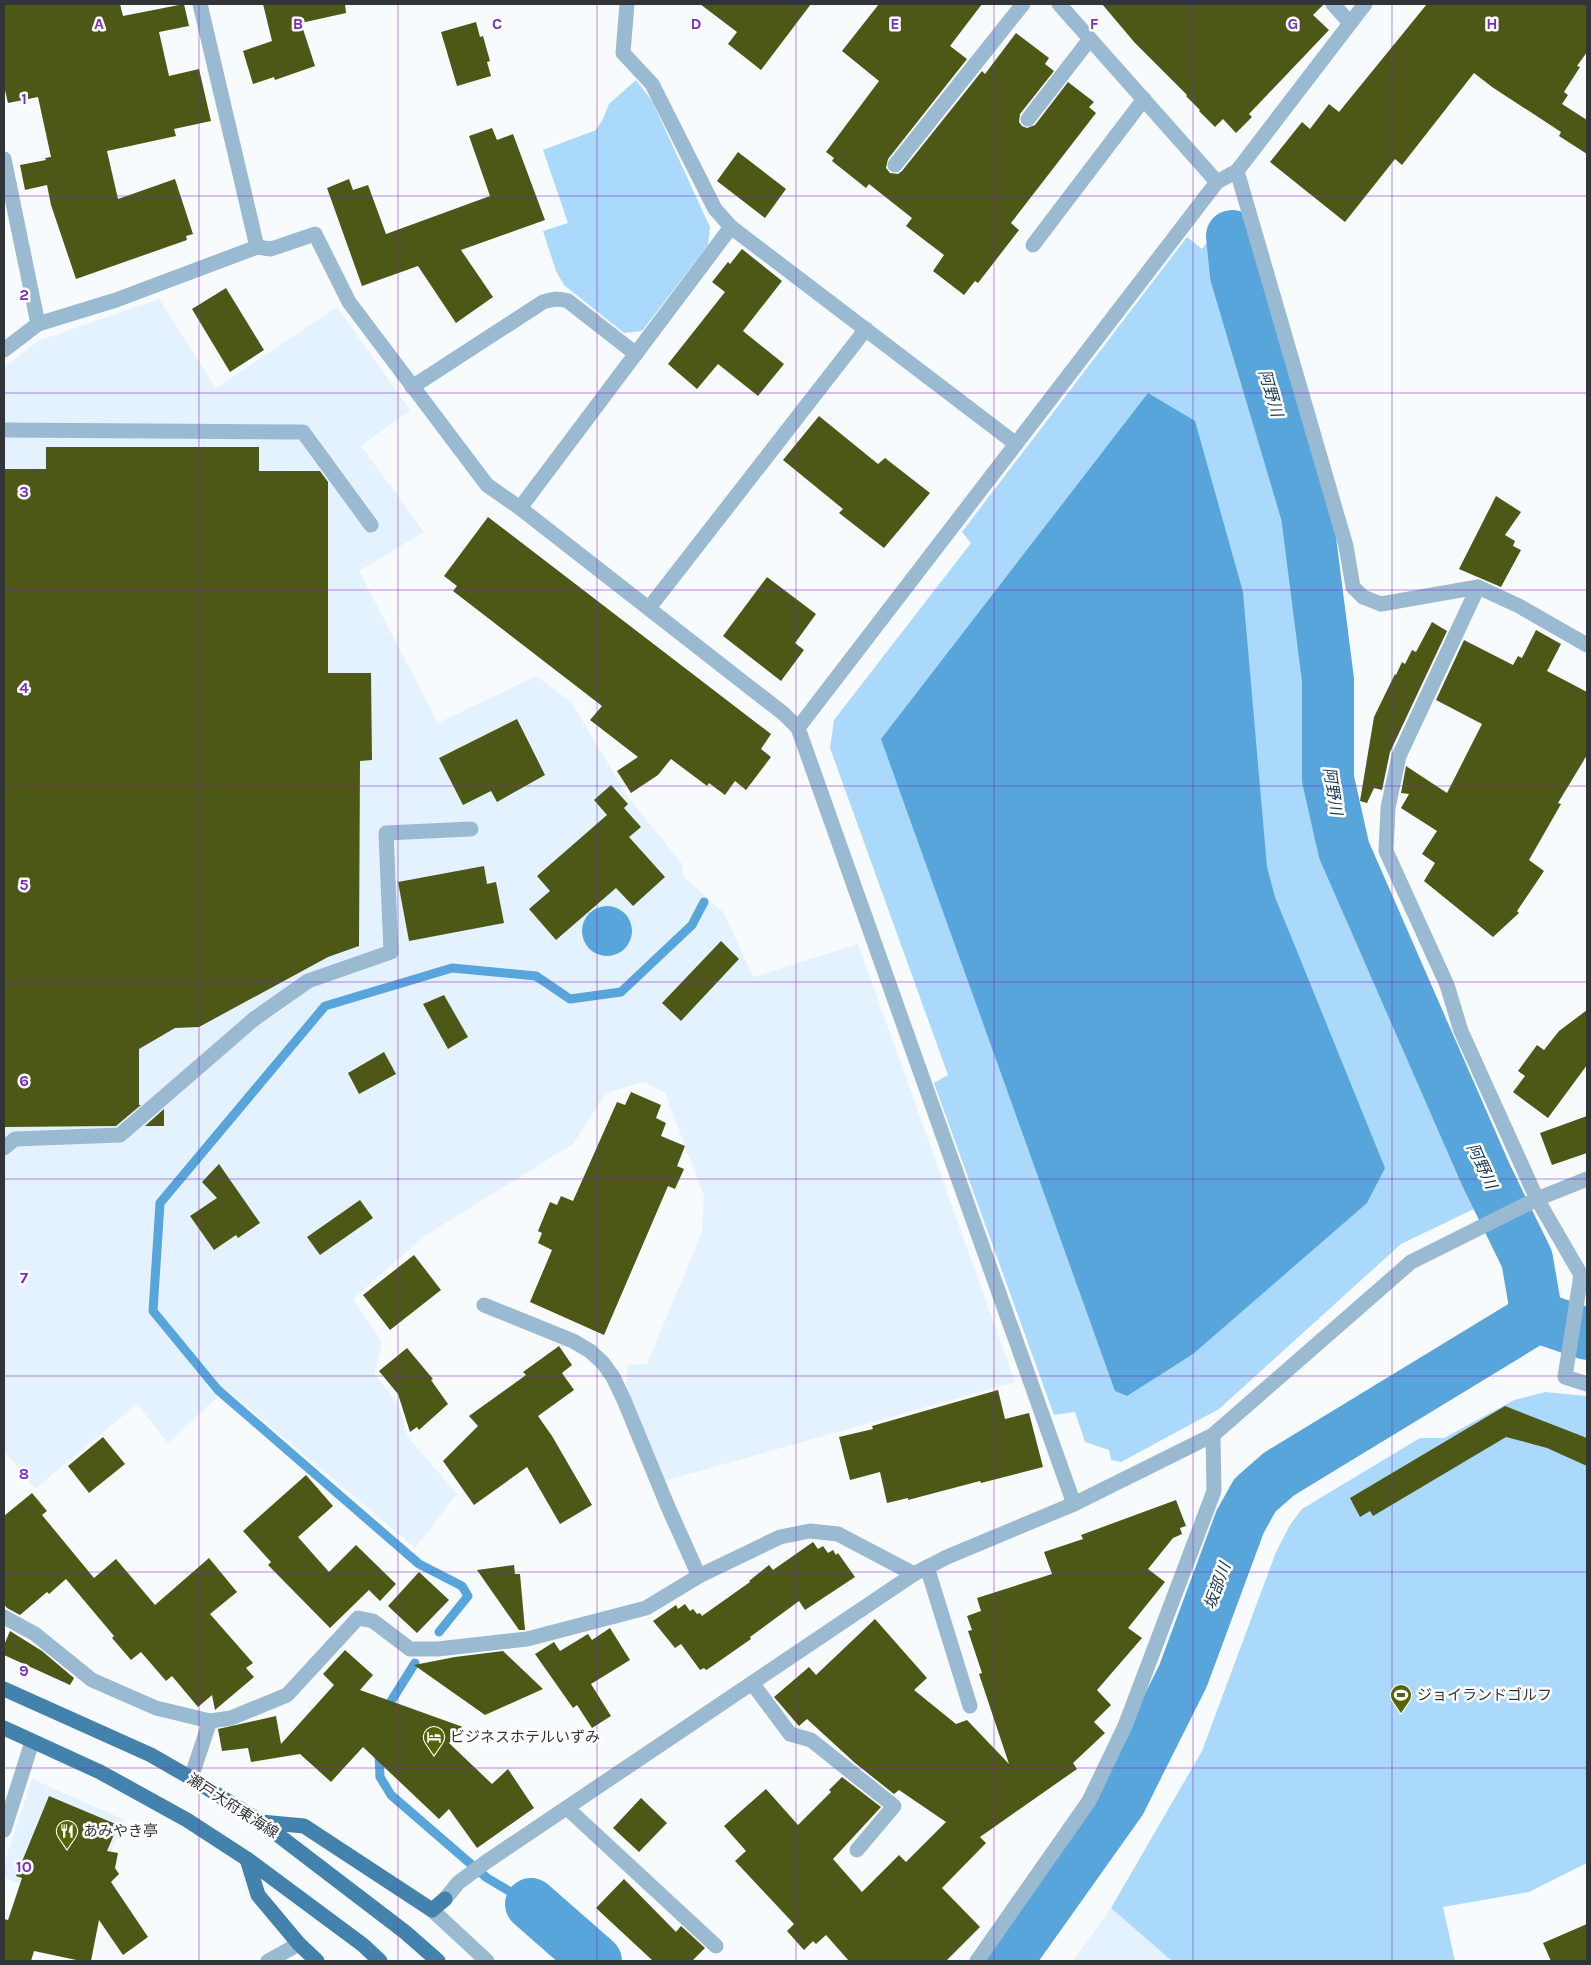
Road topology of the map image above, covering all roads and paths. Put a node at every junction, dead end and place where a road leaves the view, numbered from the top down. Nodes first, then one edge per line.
1 (200, 4) edge
2 (627, 4) edge
3 (1023, 4) edge
4 (1059, 4) edge
5 (1333, 4) edge
6 (1365, 4) edge
7 (1350, 23) junction
8 (1090, 39) junction
9 (1144, 99) junction
10 (1028, 119) dead end
11 (4, 159) edge
12 (895, 165) dead end
13 (1237, 171) junction
14 (1217, 182) junction
15 (731, 227) junction
16 (1033, 245) dead end
17 (257, 246) junction
18 (38, 324) junction
19 (866, 329) junction
20 (4, 350) edge
21 (636, 354) junction
22 (412, 387) junction
23 (4, 430) edge
24 (1016, 444) junction
25 (520, 508) junction
26 (372, 525) dead end
27 (1478, 587) junction
28 (649, 608) junction
29 (1587, 645) edge
30 (798, 728) junction
31 (471, 829) dead end
32 (4, 1148) edge
33 (1587, 1179) edge
34 (1533, 1201) junction
35 (1584, 1277) edge
36 (484, 1305) dead end
37 (1587, 1384) edge
38 (1213, 1435) junction
39 (1074, 1504) junction
40 (920, 1570) junction
41 (699, 1576) junction
42 (4, 1617) edge
43 (752, 1683) junction
44 (4, 1689) edge
45 (970, 1706) dead end
46 (210, 1721) junction
47 (4, 1728) edge
48 (32, 1742) junction
49 (191, 1778) junction
50 (566, 1808) junction
51 (261, 1822) junction
52 (4, 1830) edge
53 (857, 1850) dead end
54 (247, 1860) junction
55 (445, 1899) joint
56 (432, 1910) junction
57 (299, 1944) junction
58 (716, 1946) dead end
59 (268, 1961) edge
60 (317, 1961) edge
61 (380, 1961) edge
62 (438, 1961) edge
63 (487, 1961) edge
64 (977, 1961) edge

1 - 17 street
2 - 15 street
3 - 12 street
4 - 8 street
5 - 7 street
6 - 7 street
7 - 13 street
8 - 9 street
8 - 10 street
9 - 14 street
9 - 16 street
11 - 18 street
13 - 14 street
13 - 27 street
14 - 24 street
15 - 19 street
15 - 21 street
17 - 18 street
17 - 22 street
18 - 20 street
19 - 24 street
19 - 28 street
21 - 22 street
21 - 25 street
22 - 25 street
23 - 26 street
24 - 30 street
25 - 28 street
27 - 29 street
27 - 34 street
28 - 30 street
30 - 39 street
31 - 32 street
33 - 34 street
34 - 35 street
34 - 38 street
35 - 37 street
36 - 41 street
38 - 39 street
38 - 64 street
39 - 40 street
40 - 41 street
40 - 43 street
40 - 45 street
41 - 46 street
42 - 46 street
43 - 50 street
43 - 53 street
44 - 49 main road, 瀬戸大府東海線
46 - 49 street
47 - 48 main road
48 - 52 street
48 - 54 main road
49 - 51 main road, 瀬戸大府東海線
50 - 55 street
50 - 58 street
51 - 56 main road
51 - 62 main road, 瀬戸大府東海線
54 - 57 main road
54 - 61 main road
55 - 56 main road
56 - 63 street
57 - 59 street
57 - 60 main road

